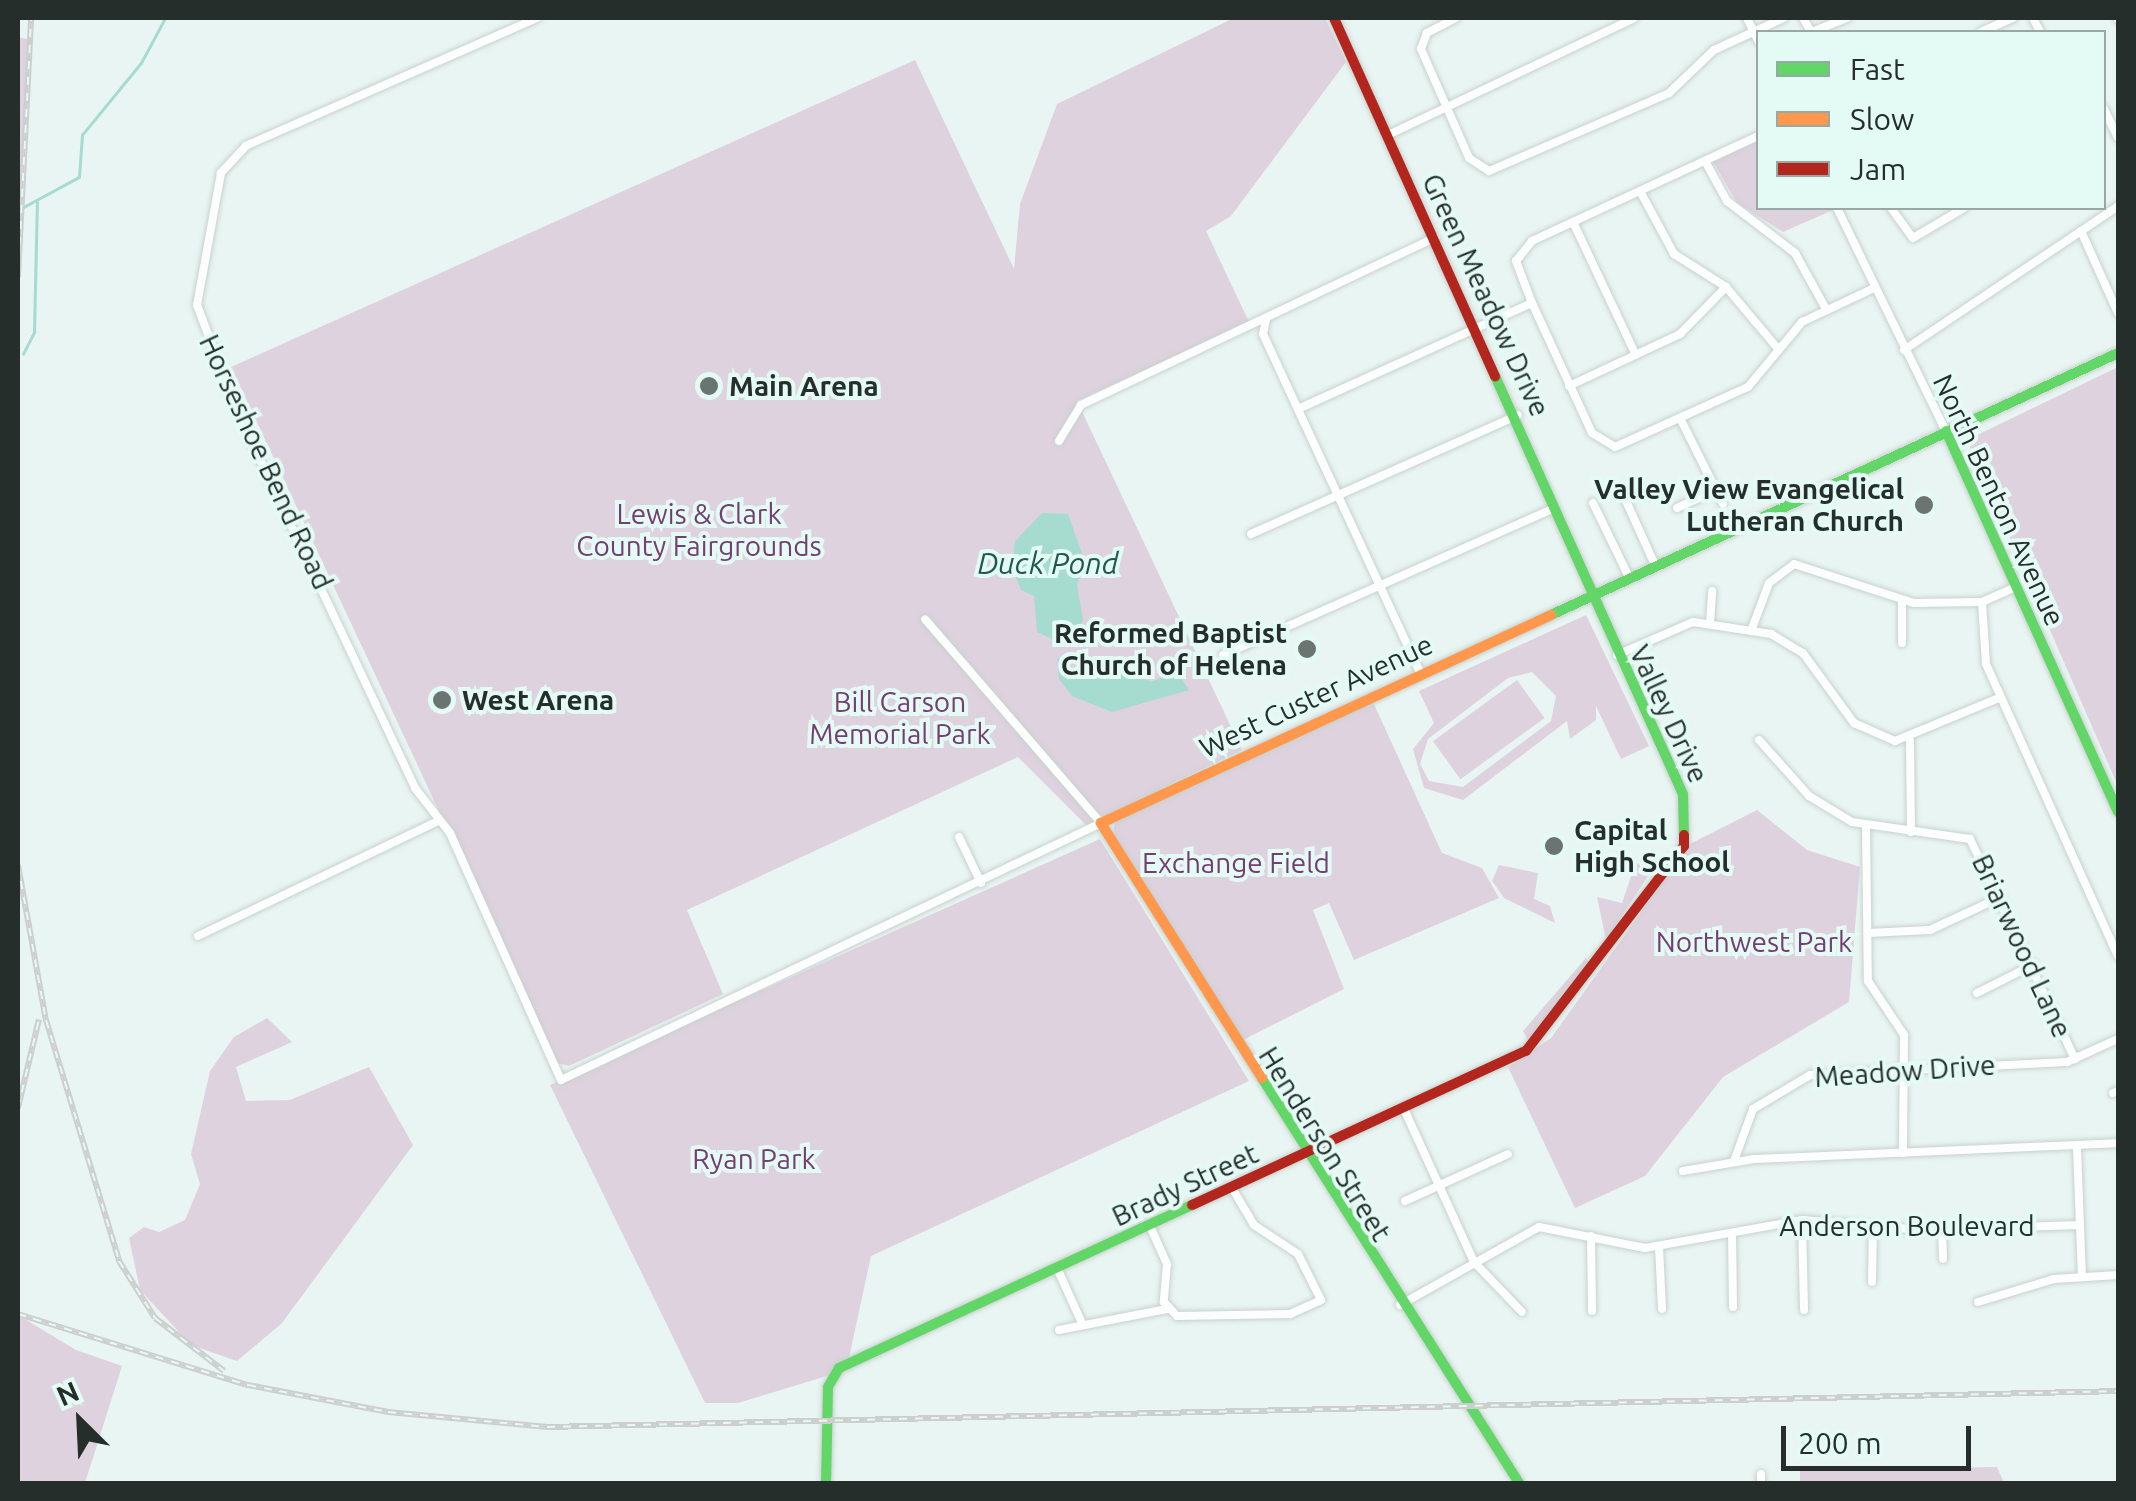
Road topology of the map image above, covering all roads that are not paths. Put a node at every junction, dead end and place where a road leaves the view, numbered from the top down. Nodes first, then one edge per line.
1 (537, 18) edge
2 (1334, 18) edge
3 (1456, 18) edge
4 (1634, 18) edge
5 (1748, 18) edge
6 (1847, 18) edge
7 (2013, 18) edge
8 (1817, 30) edge
9 (1986, 30) edge
10 (1756, 37) edge
11 (1446, 108) junction
12 (2106, 115) edge
13 (1388, 135) junction
14 (1756, 137) edge
15 (2118, 138) edge
16 (1705, 161) junction
17 (1640, 191) junction
18 (2118, 206) edge
19 (1837, 210) edge
20 (1892, 210) edge
21 (1961, 210) edge
22 (1573, 222) junction
23 (2081, 232) junction
24 (1436, 238) junction
25 (1726, 287) junction
26 (1874, 288) junction
27 (2115, 295) edge
28 (1532, 304) junction
29 (1826, 309) junction
30 (2118, 312) edge
31 (1266, 318) junction
32 (1477, 328) junction
33 (1780, 350) junction
34 (1904, 350) junction
35 (2118, 354) edge
36 (1636, 355) junction
37 (1569, 386) junction
38 (1298, 408) junction
39 (1518, 415) junction
40 (1680, 418) junction
41 (1946, 431) junction
42 (1059, 441) dead end
43 (1716, 490) junction
44 (1622, 492) dead end
45 (1338, 496) junction
46 (1593, 503) dead end
47 (1723, 504) dead end
48 (1555, 508) junction
49 (1678, 508) dead end
50 (1251, 534) dead end
51 (1655, 565) junction
52 (1629, 577) junction
53 (1380, 586) junction
54 (2015, 587) junction
55 (1712, 591) dead end
56 (1589, 595) junction
57 (1902, 600) junction
58 (1982, 602) junction
59 (924, 619) dead end
60 (1710, 623) junction
61 (1750, 630) junction
62 (1902, 643) dead end
63 (1223, 655) dead end
64 (1616, 656) junction
65 (1420, 673) junction
66 (1999, 698) junction
67 (1759, 740) dead end
68 (1910, 741) junction
69 (2118, 812) edge
70 (438, 821) junction
71 (1101, 823) junction
72 (1866, 826) junction
73 (1912, 832) junction
74 (959, 838) dead end
75 (981, 883) junction
76 (2000, 897) junction
77 (1868, 933) junction
78 (198, 936) dead end
79 (2118, 956) edge
80 (2032, 965) junction
81 (1977, 992) dead end
82 (2118, 1039) edge
83 (1534, 1045) joint
84 (548, 1058) joint
85 (2075, 1059) junction
86 (1904, 1069) junction
87 (1404, 1109) junction
88 (2118, 1144) edge
89 (2077, 1148) junction
90 (1903, 1153) junction
91 (1305, 1154) junction
92 (1508, 1154) dead end
93 (1734, 1161) junction
94 (1684, 1172) dead end
95 (1440, 1185) junction
96 (1232, 1188) junction
97 (1405, 1201) dead end
98 (1802, 1220) junction
99 (2080, 1224) junction
100 (1150, 1226) junction
101 (1873, 1227) junction
102 (1942, 1230) junction
103 (1732, 1233) junction
104 (1591, 1236) junction
105 (1659, 1247) junction
106 (1943, 1259) dead end
107 (1474, 1262) junction
108 (1057, 1268) junction
109 (2118, 1275) edge
110 (2082, 1276) junction
111 (1872, 1282) dead end
112 (1978, 1302) dead end
113 (1400, 1306) junction
114 (1662, 1308) dead end
115 (1733, 1308) dead end
116 (1167, 1309) junction
117 (1804, 1310) dead end
118 (1592, 1311) dead end
119 (1522, 1312) dead end
120 (1081, 1321) junction
121 (1059, 1330) dead end
122 (826, 1484) edge
123 (1520, 1484) edge

1 - 70 street, Horseshoe Bend Road
2 - 13 main road, Green Meadow Drive
3 - 11 street
4 - 11 street
5 - 10 street
6 - 8 street
7 - 9 street
10 - 11 street
11 - 13 street
12 - 15 street
13 - 24 main road, Green Meadow Drive
14 - 16 street
16 - 17 street
16 - 29 street
17 - 22 street
17 - 25 street
18 - 23 street
19 - 26 street, North Benton Avenue
20 - 21 street
22 - 28 street
22 - 36 street
23 - 27 street
23 - 34 street
24 - 31 street
24 - 32 main road, Green Meadow Drive
25 - 33 street
25 - 36 street
26 - 29 street
26 - 34 street, North Benton Avenue
27 - 30 street
28 - 32 street
28 - 37 street
29 - 33 street
31 - 38 street
31 - 42 street
32 - 38 street
32 - 39 main road, Green Meadow Drive
33 - 40 street
34 - 41 street, North Benton Avenue
35 - 41 main road, West Custer Avenue
36 - 37 street
37 - 40 street
38 - 45 street
39 - 45 street
39 - 48 main road, Green Meadow Drive
40 - 43 street
41 - 51 main road, West Custer Avenue
41 - 54 main road, North Benton Avenue
43 - 47 street
43 - 49 street
44 - 51 street
45 - 50 street
45 - 53 street
46 - 52 street
48 - 53 street
48 - 56 main road, Green Meadow Drive
51 - 52 main road, West Custer Avenue
52 - 56 main road, West Custer Avenue
53 - 63 street
53 - 65 street
54 - 58 street
54 - 69 main road, North Benton Avenue
55 - 60 street
56 - 64 main road, Valley Drive
56 - 65 main road, West Custer Avenue
57 - 58 street
57 - 61 street
57 - 62 street
58 - 66 street
59 - 71 street
60 - 61 street
60 - 64 street
61 - 68 street
64 - 83 main road, Valley Drive
65 - 71 main road, West Custer Avenue
66 - 68 street
66 - 79 street
67 - 72 street, Briarwood Lane
68 - 73 street
70 - 78 street
70 - 84 street, Horseshoe Bend Road
71 - 75 street, West Custer Avenue
71 - 91 main road, Henderson Street
72 - 73 street, Briarwood Lane
72 - 77 street
73 - 76 street, Briarwood Lane
74 - 75 street
75 - 84 street, West Custer Avenue
76 - 77 street
76 - 80 street, Briarwood Lane
77 - 86 street
80 - 81 street
80 - 85 street, Briarwood Lane
82 - 85 street, Meadow Drive
83 - 87 main road, Brady Street
85 - 86 street, Meadow Drive
86 - 90 street
86 - 93 street, Meadow Drive
87 - 91 main road, Brady Street
87 - 95 street
88 - 89 street
89 - 90 street
89 - 99 street
90 - 93 street
91 - 96 main road, Brady Street
91 - 113 main road, Henderson Street
92 - 95 street
93 - 94 street
95 - 97 street
95 - 107 street
96 - 100 main road, Brady Street
96 - 116 street
98 - 101 street, Anderson Boulevard
98 - 103 street, Anderson Boulevard
98 - 117 street
99 - 102 street, Anderson Boulevard
99 - 110 street
100 - 108 main road, Brady Street
100 - 116 street
101 - 102 street, Anderson Boulevard
101 - 111 street
102 - 106 street
103 - 105 street, Anderson Boulevard
103 - 115 street
104 - 105 street, Anderson Boulevard
104 - 107 street, Anderson Boulevard
104 - 118 street
105 - 114 street
107 - 113 street, Anderson Boulevard
107 - 119 street
108 - 120 street
108 - 122 main road, Brady Street
109 - 110 street
110 - 112 street
113 - 123 main road, Henderson Street
116 - 120 street
120 - 121 street

